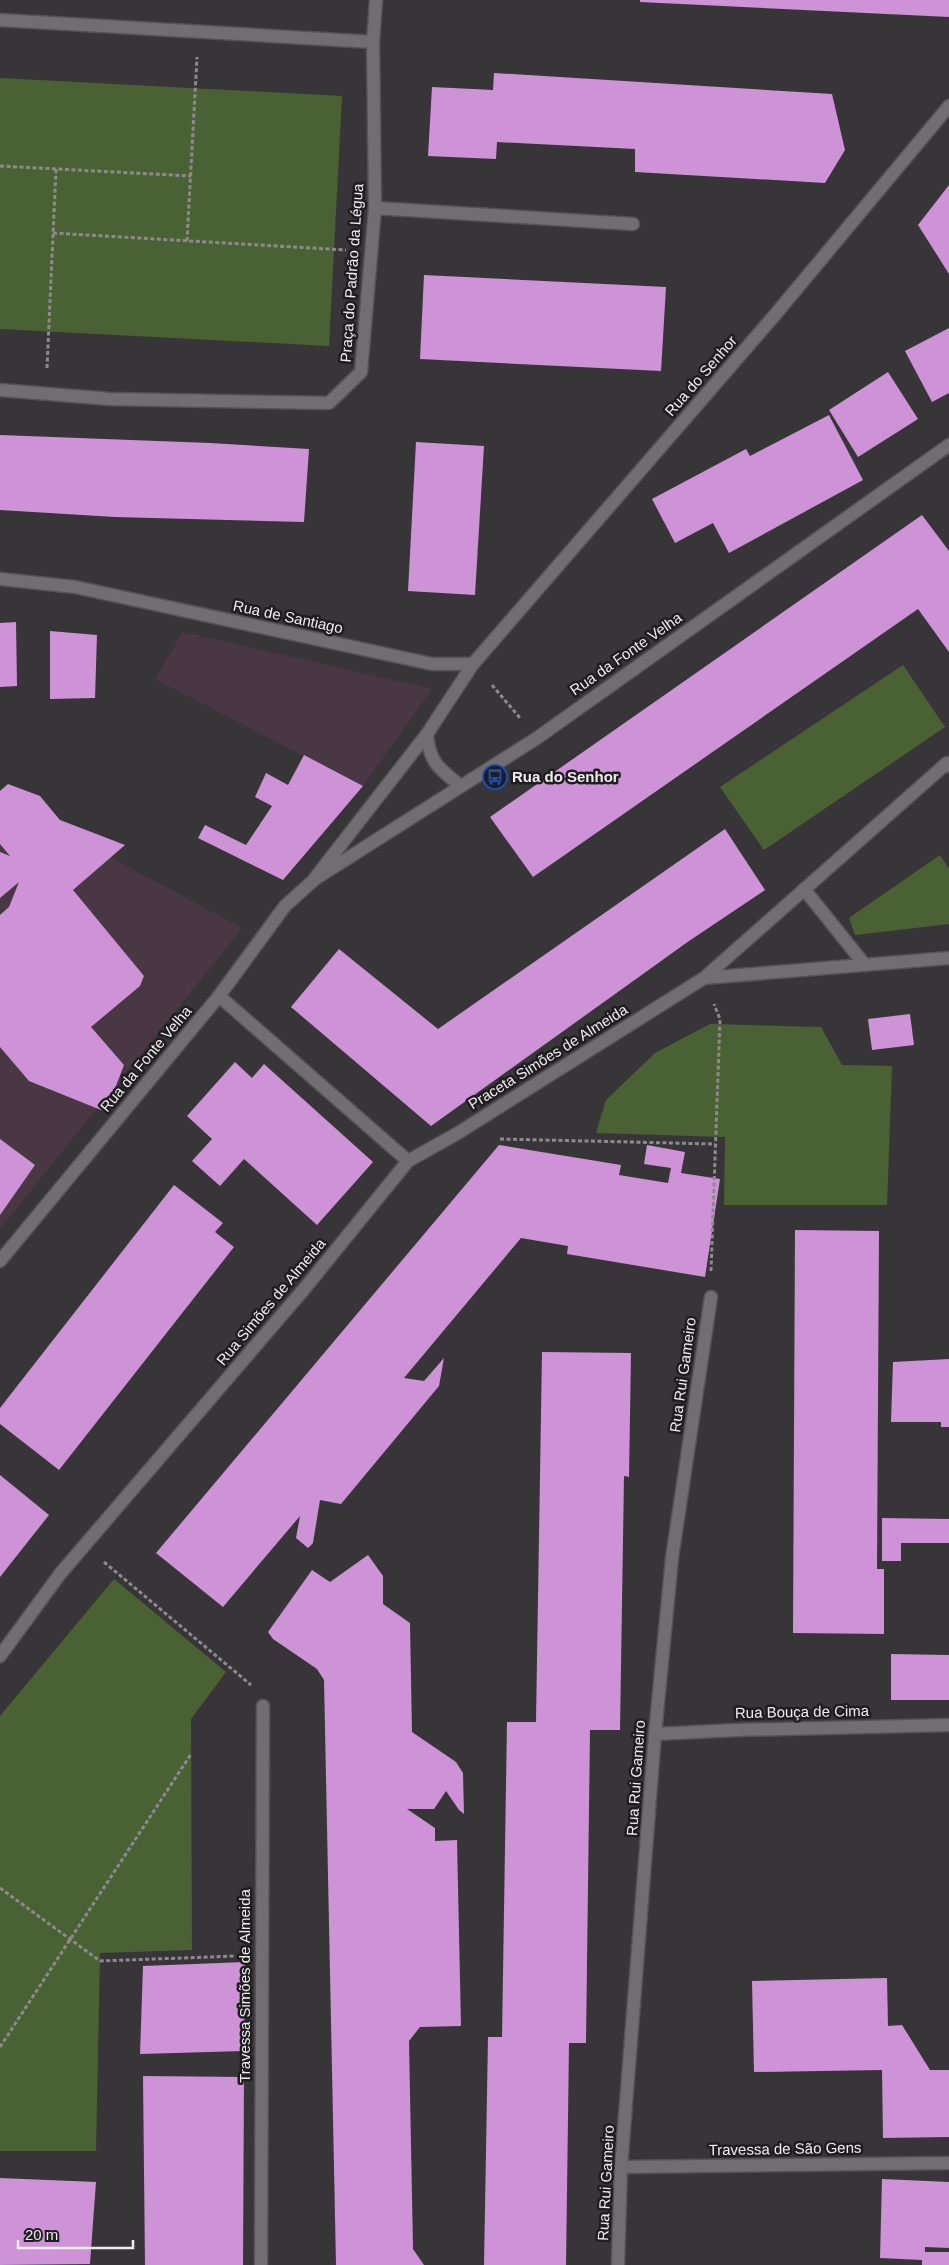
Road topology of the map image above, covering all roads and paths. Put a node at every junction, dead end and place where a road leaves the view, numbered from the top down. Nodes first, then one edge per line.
1 (376, 0) edge
2 (0, 20) edge
3 (198, 32) junction
4 (373, 42) junction
5 (949, 106) edge
6 (0, 166) edge
7 (56, 169) junction
8 (191, 176) junction
9 (375, 208) junction
10 (633, 224) dead end
11 (54, 233) junction
12 (187, 241) junction
13 (371, 252) junction
14 (0, 390) edge
15 (46, 394) junction
16 (949, 445) edge
17 (0, 578) edge
18 (473, 664) junction
19 (426, 734) junction
20 (537, 738) junction
21 (949, 766) edge
22 (461, 786) junction
23 (315, 878) junction
24 (804, 889) junction
25 (949, 958) edge
26 (865, 964) junction
27 (704, 978) junction
28 (219, 996) junction
29 (458, 1133) junction
30 (715, 1144) junction
31 (408, 1161) junction
32 (0, 1261) edge
33 (711, 1297) joint
34 (84, 1546) junction
35 (0, 1656) edge
36 (263, 1706) joint
37 (949, 1725) edge
38 (655, 1734) junction
39 (191, 1754) dead end
40 (0, 1888) edge
41 (70, 1939) junction
42 (261, 1955) junction
43 (0, 2047) edge
44 (949, 2163) edge
45 (621, 2167) junction
46 (261, 2265) edge
47 (618, 2265) edge

1 - 4 street, Praça do Padrão da Légua
2 - 3 street
3 - 4 street
3 - 8 path
4 - 9 street, Praça do Padrão da Légua
5 - 18 street, Rua do Senhor
6 - 7 path
7 - 8 path
7 - 11 path
8 - 12 path
9 - 10 street
9 - 13 street, Praça do Padrão da Légua
11 - 12 path
11 - 15 path
12 - 13 path
13 - 15 street, Praça do Padrão da Légua
14 - 15 street, Praça do Padrão da Légua
16 - 20 street, Rua da Fonte Velha
17 - 18 street, Rua de Santiago
18 - 19 street, Rua da Fonte Velha
18 - 20 path
19 - 22 street
19 - 23 street, Rua da Fonte Velha
20 - 22 street, Rua da Fonte Velha
21 - 24 street, Praceta Simões de Almeida
22 - 23 street, Rua da Fonte Velha
23 - 28 street, Rua da Fonte Velha
24 - 26 street
24 - 27 street, Praceta Simões de Almeida
25 - 26 street, Praceta Simões de Almeida
26 - 27 street, Praceta Simões de Almeida
27 - 29 street, Praceta Simões de Almeida
27 - 30 path
28 - 31 street
28 - 32 street, Rua da Fonte Velha
29 - 30 path
29 - 31 street, Praceta Simões de Almeida
30 - 33 path
31 - 34 street, Rua Simões de Almeida
33 - 38 street, Rua Rui Gameiro
34 - 35 street, Rua Simões de Almeida
34 - 36 path
36 - 42 street, Travessa Simões de Almeida
37 - 38 street, Rua Bouça de Cima
38 - 45 street, Rua Rui Gameiro
39 - 41 path
40 - 41 path
41 - 42 path
41 - 43 path
42 - 46 street, Travessa Simões de Almeida
44 - 45 street, Travessa de São Gens
45 - 47 street, Rua Rui Gameiro

